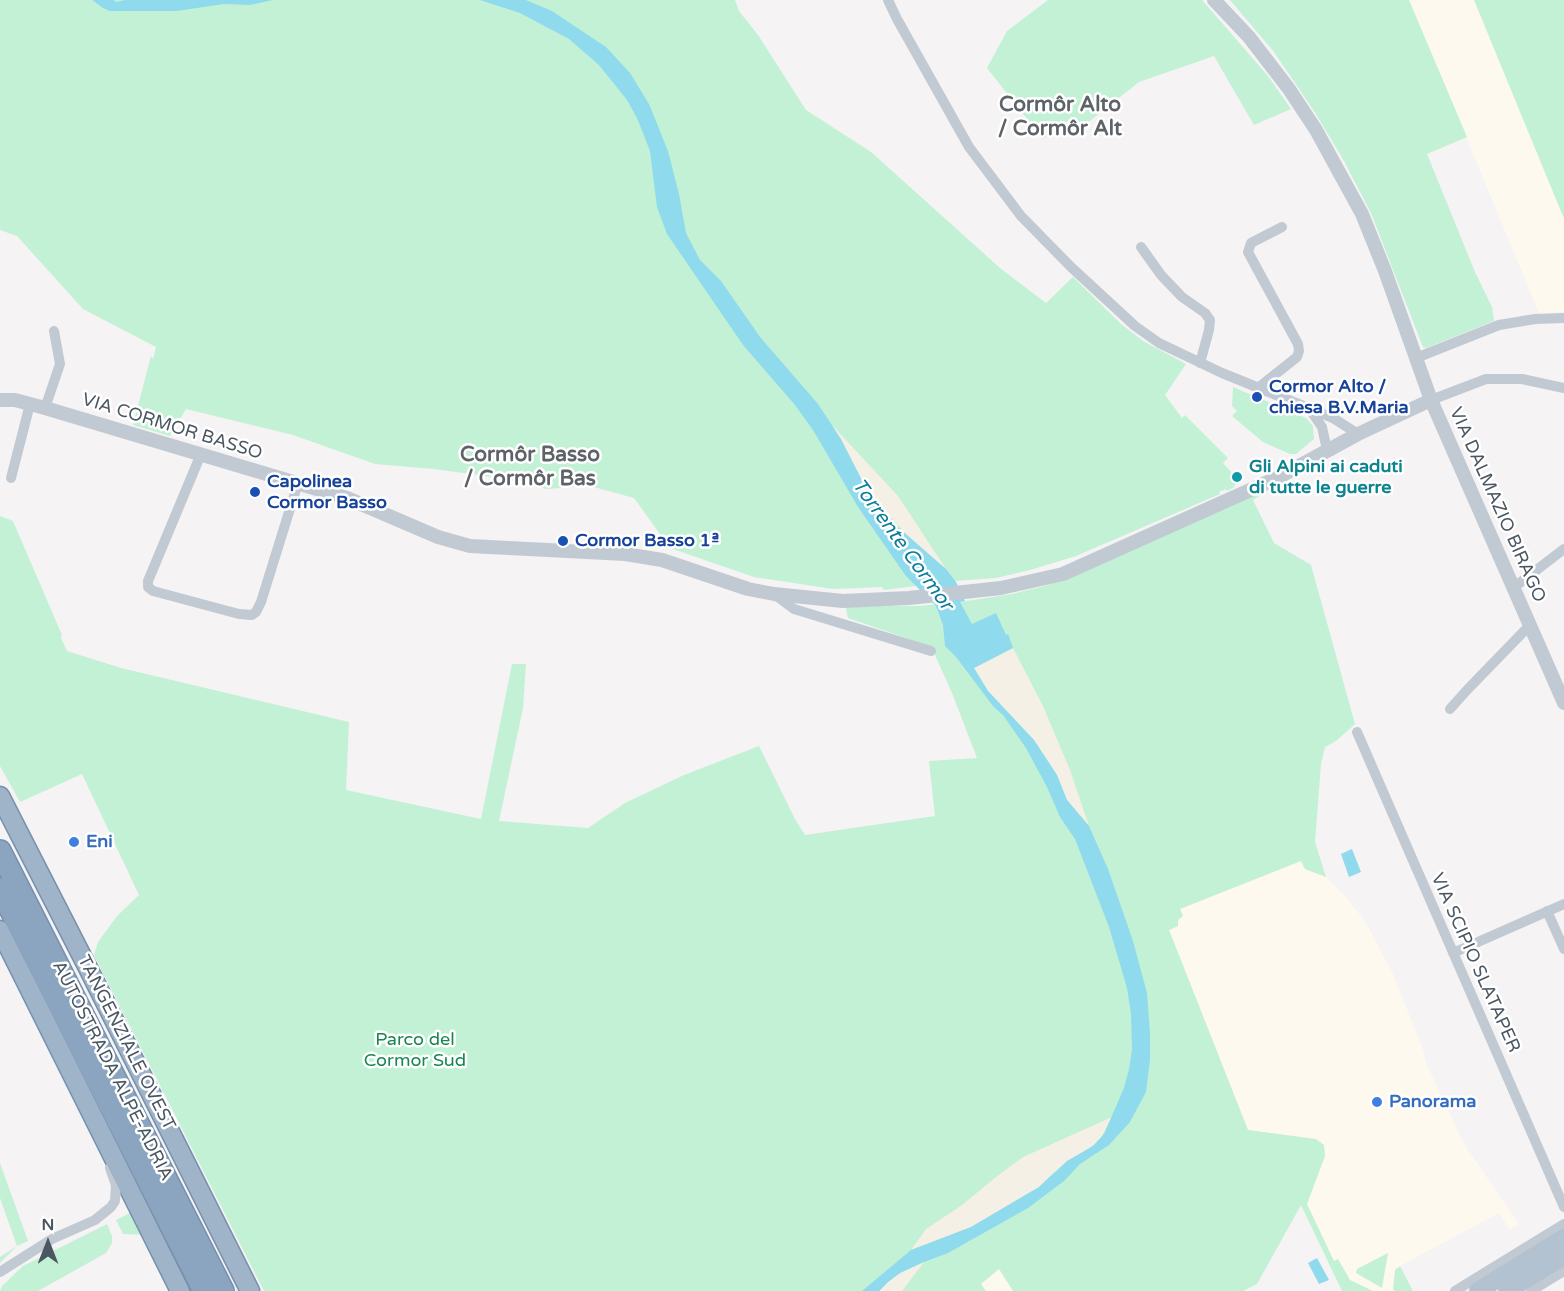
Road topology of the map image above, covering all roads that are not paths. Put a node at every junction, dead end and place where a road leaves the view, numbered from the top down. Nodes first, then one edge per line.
1 (888, 0) edge
2 (1214, 0) edge
3 (1282, 227) dead end
4 (1142, 247) dead end
5 (1564, 318) edge
6 (54, 331) dead end
7 (1416, 358) junction
8 (1200, 363) junction
9 (1258, 388) junction
10 (1564, 388) edge
11 (0, 400) edge
12 (1431, 400) junction
13 (30, 404) junction
14 (45, 408) junction
15 (1311, 410) junction
16 (1358, 434) junction
17 (1327, 450) junction
18 (201, 454) junction
19 (11, 477) dead end
20 (298, 483) junction
21 (1564, 549) edge
22 (1513, 588) junction
23 (774, 594) junction
24 (1530, 625) junction
25 (931, 651) dead end
26 (1564, 704) edge
27 (1450, 709) dead end
28 (1357, 732) dead end
29 (0, 796) edge
30 (0, 851) edge
31 (0, 889) edge
32 (1564, 904) edge
33 (1547, 911) junction
34 (0, 930) edge
35 (1564, 949) edge
36 (1453, 953) junction
37 (101, 1136) junction
38 (1564, 1207) edge
39 (1564, 1224) edge
40 (1564, 1238) edge
41 (1564, 1256) edge
42 (1564, 1271) edge
43 (0, 1272) edge
44 (180, 1291) edge
45 (204, 1291) edge
46 (224, 1291) edge
47 (249, 1291) edge
48 (1455, 1291) edge
49 (1478, 1291) edge
50 (1507, 1291) edge
51 (1531, 1291) edge

1 - 8 street
2 - 7 street, VIA DALMAZIO BIRAGO
3 - 9 street
4 - 8 street
5 - 7 street
6 - 14 street
7 - 12 street, VIA DALMAZIO BIRAGO
8 - 9 street
9 - 15 street
10 - 12 street
11 - 13 street, VIA CORMOR BASSO
12 - 16 street, VIA CORMOR BASSO
12 - 22 street, VIA DALMAZIO BIRAGO
13 - 14 street, VIA CORMOR BASSO
13 - 19 street
14 - 18 street, VIA CORMOR BASSO
15 - 16 street
15 - 17 street
16 - 17 street, VIA CORMOR BASSO
17 - 23 street, VIA CORMOR BASSO
18 - 20 street, VIA CORMOR BASSO
18 - 20 street
20 - 23 street, VIA CORMOR BASSO
21 - 22 street
22 - 24 street, VIA DALMAZIO BIRAGO
23 - 25 street, VIA CORMOR BASSO
24 - 26 street, VIA DALMAZIO BIRAGO
24 - 27 street, VIA DALMAZIO BIRAGO
28 - 36 street, VIA SCIPIO SLATAPER
29 - 47 highway, TANGENZIALE OVEST
30 - 46 highway, AUTOSTRADA ALPE-ADRIA
31 - 45 highway, AUTOSTRADA ALPE-ADRIA
32 - 33 street
33 - 35 street
33 - 36 street
34 - 37 highway
36 - 38 street, VIA SCIPIO SLATAPER
37 - 43 street
37 - 44 highway
39 - 48 street
40 - 49 main road
41 - 50 main road
42 - 51 street

